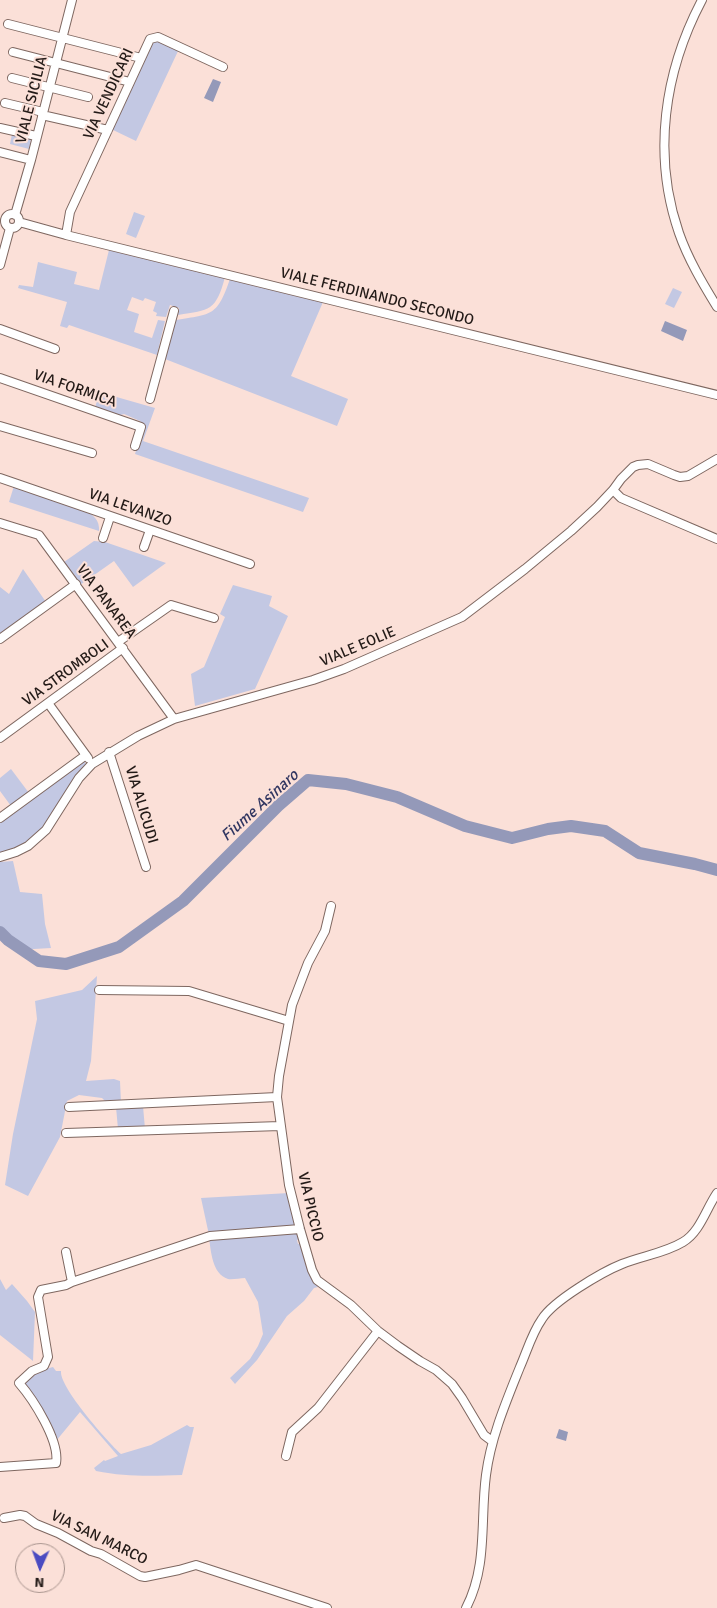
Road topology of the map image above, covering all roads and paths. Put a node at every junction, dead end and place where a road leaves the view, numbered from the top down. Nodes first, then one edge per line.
1 (72, 0) edge
2 (702, 0) edge
3 (8, 24) dead end
4 (61, 37) junction
5 (13, 52) dead end
6 (141, 58) junction
7 (55, 63) junction
8 (223, 67) dead end
9 (12, 78) dead end
10 (130, 82) junction
11 (49, 87) junction
12 (88, 97) dead end
13 (5, 102) dead end
14 (42, 113) junction
15 (0, 128) edge
16 (108, 130) junction
17 (36, 136) junction
18 (0, 152) edge
19 (31, 160) junction
20 (3, 218) edge
21 (17, 219) junction
22 (10, 228) junction
23 (66, 236) junction
24 (0, 265) edge
25 (717, 307) edge
26 (174, 311) dead end
27 (0, 329) edge
28 (55, 349) dead end
29 (0, 378) edge
30 (717, 395) edge
31 (150, 399) dead end
32 (0, 426) edge
33 (135, 446) dead end
34 (92, 453) dead end
35 (717, 460) edge
36 (0, 478) edge
37 (613, 490) junction
38 (110, 516) junction
39 (1, 525) edge
40 (150, 530) junction
41 (102, 538) dead end
42 (717, 540) edge
43 (144, 547) dead end
44 (250, 564) dead end
45 (76, 584) junction
46 (214, 618) dead end
47 (0, 639) edge
48 (121, 645) junction
49 (48, 703) junction
50 (174, 719) junction
51 (0, 738) edge
52 (110, 752) junction
53 (86, 755) junction
54 (92, 764) junction
55 (0, 818) edge
56 (0, 857) edge
57 (146, 866) dead end
58 (331, 906) dead end
59 (99, 990) dead end
60 (289, 1021) junction
61 (277, 1097) junction
62 (68, 1107) dead end
63 (280, 1126) junction
64 (66, 1133) dead end
65 (717, 1193) edge
66 (300, 1229) junction
67 (66, 1252) dead end
68 (72, 1282) junction
69 (378, 1330) junction
70 (492, 1441) junction
71 (286, 1456) dead end
72 (0, 1466) edge
73 (4, 1518) dead end
74 (327, 1608) edge
75 (466, 1608) edge

1 - 4 street, VIALE SICILIA
2 - 25 street
3 - 4 street
4 - 6 street
4 - 7 street, VIALE SICILIA
5 - 7 street
6 - 8 street, VIA VENDICARI
6 - 10 street, VIA VENDICARI
7 - 10 street
7 - 11 street, VIALE SICILIA
9 - 11 street
10 - 16 street, VIA VENDICARI
11 - 12 street
11 - 14 street, VIALE SICILIA
13 - 14 street
14 - 16 street
14 - 17 street, VIALE SICILIA
15 - 17 street
16 - 23 street, VIA VENDICARI
17 - 19 street, VIALE SICILIA
18 - 19 street
19 - 21 street, VIALE SICILIA
20 - 21 street
20 - 22 street
21 - 22 street
21 - 23 street, VIALE FERDINANDO SECONDO
22 - 24 street
23 - 30 street, VIALE FERDINANDO SECONDO
26 - 31 street
27 - 28 street
29 - 33 street, VIA FORMICA
32 - 34 street
35 - 37 street, VIALE EOLIE
36 - 38 street, VIA LEVANZO
37 - 42 street
37 - 50 street, VIALE EOLIE
38 - 40 street, VIA LEVANZO
38 - 41 street
39 - 45 street, VIA PANAREA
40 - 43 street
40 - 44 street, VIA LEVANZO
45 - 47 street
45 - 48 street, VIA PANAREA
46 - 48 street, VIA STROMBOLI
48 - 49 street, VIA STROMBOLI
48 - 50 street, VIA PANAREA
49 - 51 street, VIA STROMBOLI
49 - 53 street
50 - 52 street, VIALE EOLIE
52 - 54 street, VIALE EOLIE
52 - 57 street, VIA ALICUDI
53 - 54 street
53 - 55 street
54 - 56 street, VIALE EOLIE
58 - 60 street, VIA PICCIO
59 - 60 street
60 - 61 street, VIA PICCIO
61 - 62 street
61 - 63 street, VIA PICCIO
63 - 64 street
63 - 66 street, VIA PICCIO
65 - 70 street
66 - 68 street
66 - 69 street, VIA PICCIO
67 - 68 street
68 - 72 street
69 - 70 street, VIA PICCIO
69 - 71 street
70 - 75 street
73 - 74 street, VIA SAN MARCO

